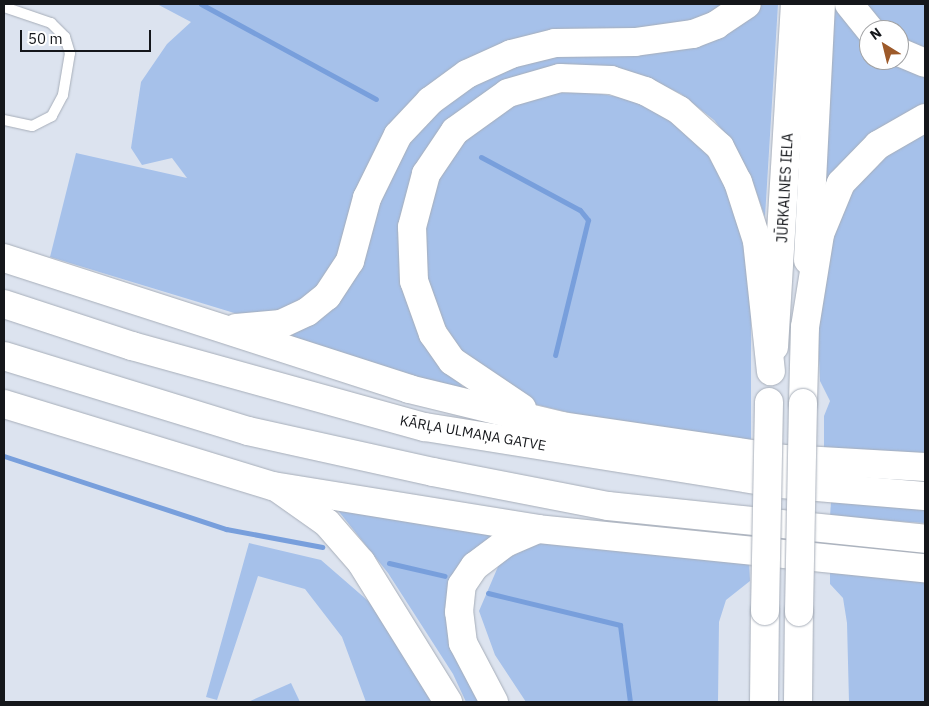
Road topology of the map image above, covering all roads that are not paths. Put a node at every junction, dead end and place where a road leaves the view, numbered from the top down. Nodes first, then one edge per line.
1 (747, 4) edge
2 (795, 4) edge
3 (821, 4) edge
4 (849, 4) edge
5 (4, 7) edge
6 (862, 20) edge
7 (909, 56) edge
8 (925, 63) edge
9 (925, 118) edge
10 (4, 120) edge
11 (4, 258) edge
12 (4, 304) edge
13 (185, 319) junction
14 (805, 327) junction
15 (4, 356) edge
16 (771, 371) junction
17 (4, 404) edge
18 (562, 426) junction
19 (925, 467) edge
20 (274, 486) junction
21 (925, 496) edge
22 (538, 529) junction
23 (925, 539) edge
24 (925, 568) edge
25 (448, 702) edge
26 (494, 702) edge
27 (764, 702) edge
28 (798, 702) edge

1 - 13 main road
2 - 16 main road, JŪRKALNES IELA
3 - 14 main road, JŪRKALNES IELA
4 - 6 main road
5 - 10 lane
7 - 8 main road
9 - 14 main road
11 - 13 main road
12 - 21 main road, KĀRĻA ULMAŅA GATVE
13 - 18 main road
14 - 28 main road, bridge
15 - 23 main road
16 - 18 main road
16 - 27 main road, bridge
17 - 20 main road
18 - 19 main road
20 - 22 main road
20 - 25 main road
22 - 24 main road
22 - 26 main road

